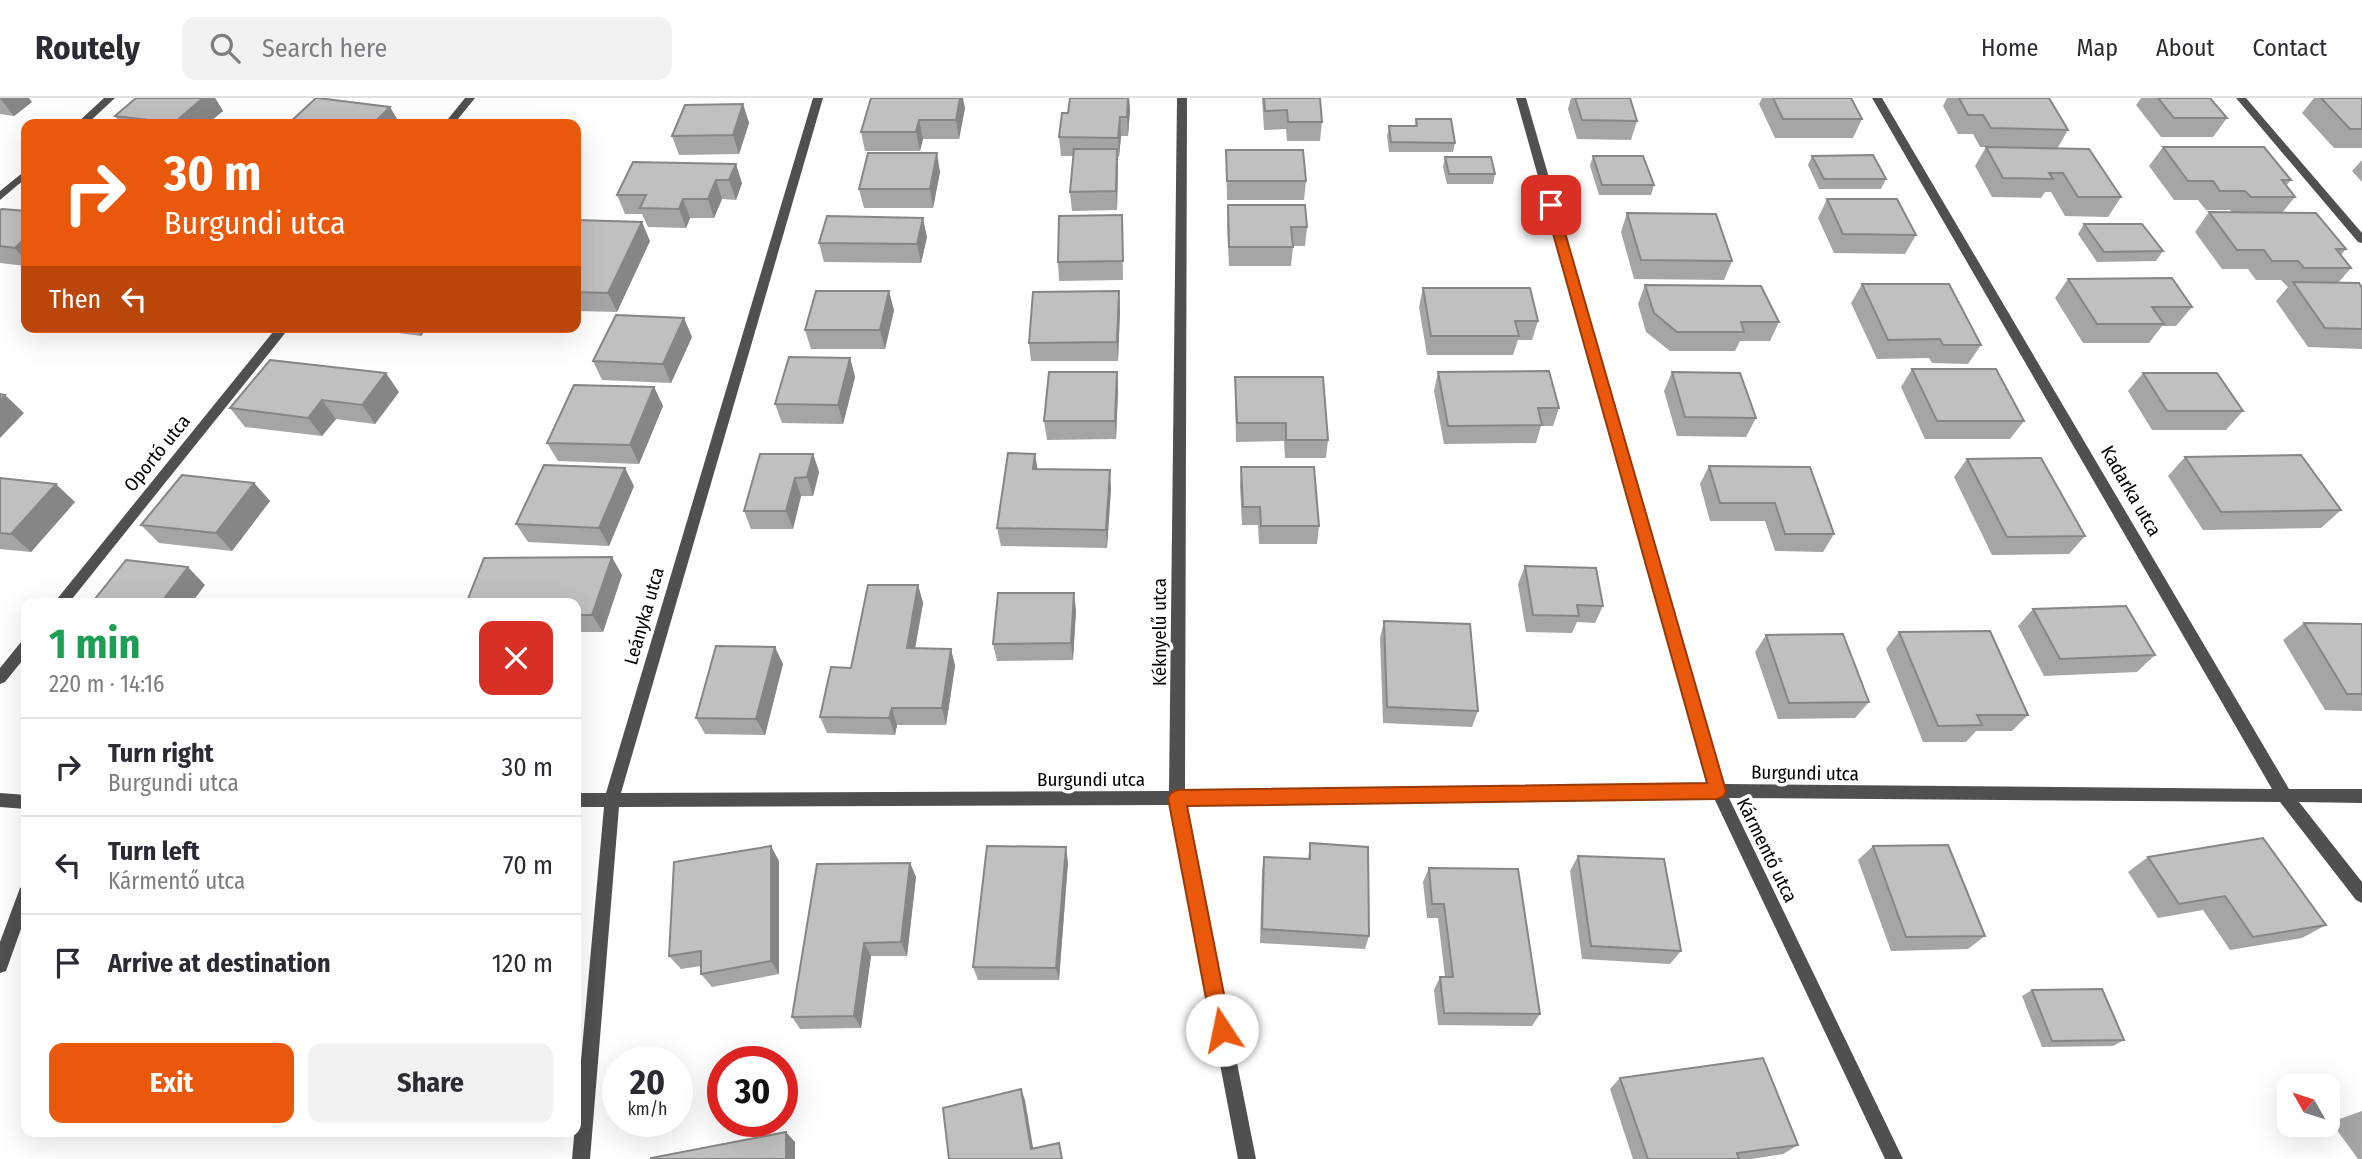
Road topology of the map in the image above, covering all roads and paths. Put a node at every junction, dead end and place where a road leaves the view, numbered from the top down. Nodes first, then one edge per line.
1 (110, 98) edge
2 (470, 98) edge
3 (818, 98) edge
4 (1182, 98) edge
5 (1521, 98) edge
6 (1877, 98) edge
7 (2241, 98) edge
8 (86, 119) edge
9 (453, 119) edge
10 (21, 178) edge
11 (0, 197) edge
12 (2362, 240) edge
13 (279, 333) edge
14 (65, 598) edge
15 (21, 652) edge
16 (0, 678) edge
17 (1717, 791) junction
18 (2362, 796) edge
19 (2286, 797) junction
20 (1177, 798) junction
21 (612, 799) junction
22 (0, 800) edge
23 (581, 800) edge
24 (21, 802) edge
25 (2362, 895) edge
26 (21, 907) edge
27 (0, 965) edge
28 (581, 1159) edge
29 (1247, 1159) edge
30 (1894, 1159) edge

1 - 8 street
2 - 9 street
3 - 21 street, Leányka utca
4 - 20 street, Kéknyelű utca
5 - 17 street, Kármentő utca
6 - 19 street, Kadarka utca
7 - 12 street
10 - 11 street
13 - 14 street, Oportó utca
15 - 16 street
17 - 19 street, Burgundi utca
17 - 20 street, Burgundi utca
17 - 30 street, Kármentő utca
18 - 19 street, Burgundi utca
19 - 25 street, Kadarka utca
20 - 21 street, Burgundi utca
20 - 29 street, Kéknyelű utca
21 - 23 street, Burgundi utca
21 - 28 street, Leányka utca
22 - 24 street
26 - 27 street

